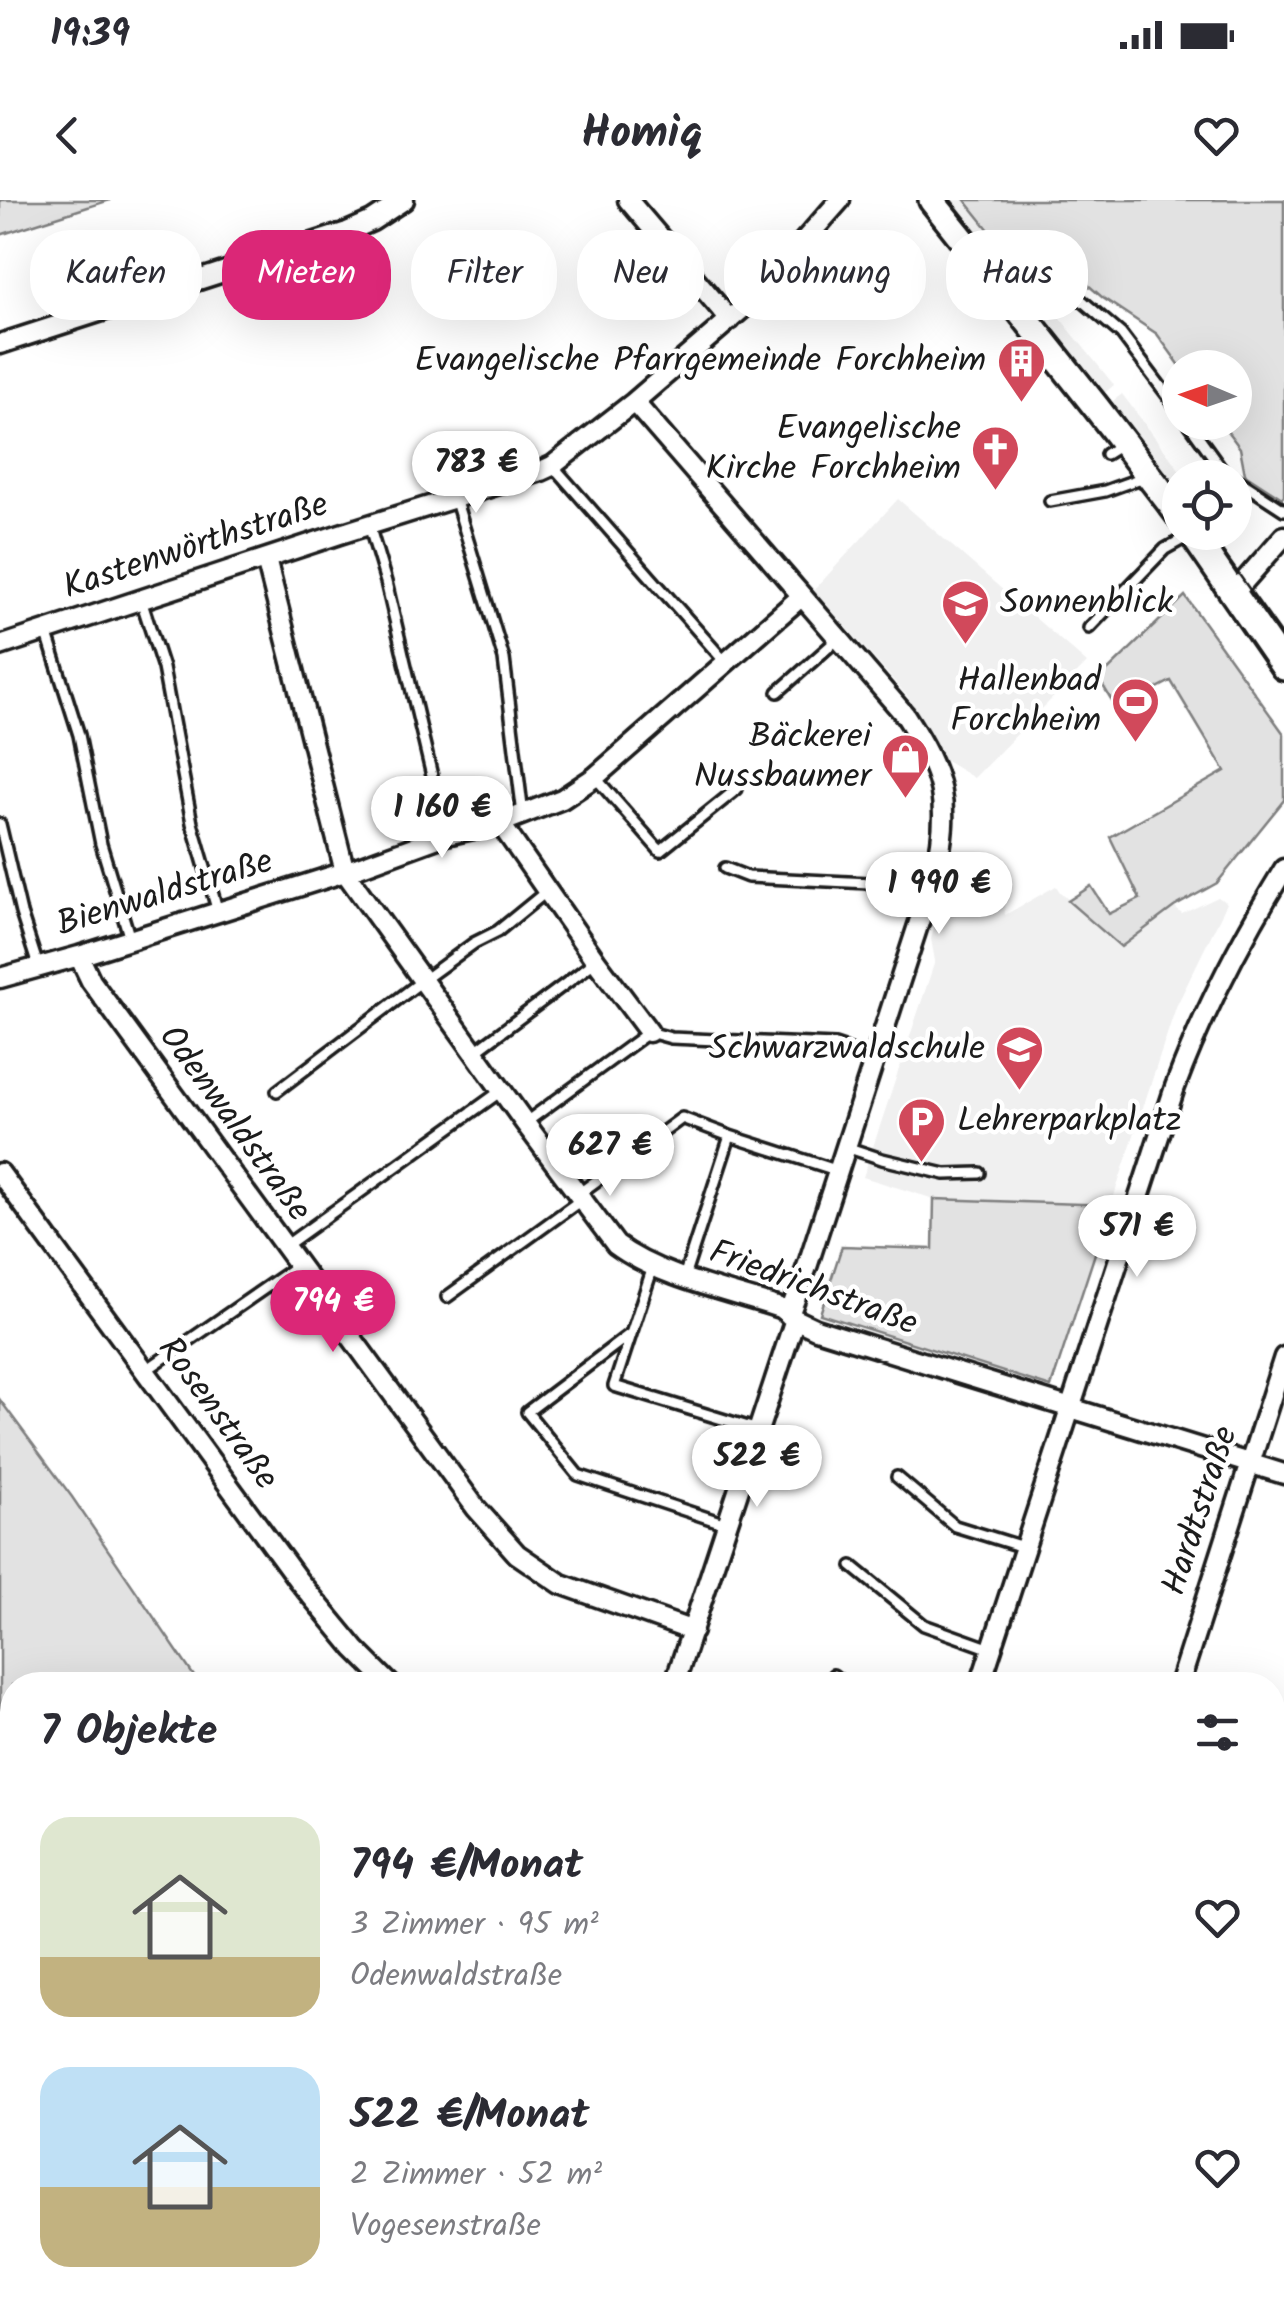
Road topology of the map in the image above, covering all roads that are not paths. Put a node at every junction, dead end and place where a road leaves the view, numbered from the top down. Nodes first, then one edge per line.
1 (404, 200) edge
2 (628, 200) edge
3 (840, 200) edge
4 (932, 200) edge
5 (813, 230) edge
6 (1088, 306) edge
7 (724, 313) edge
8 (730, 320) edge
9 (0, 344) edge
10 (1162, 388) edge
11 (634, 402) junction
12 (552, 466) junction
13 (1149, 474) junction
14 (1252, 490) edge
15 (1162, 492) edge
16 (455, 498) junction
17 (1050, 502) dead end
18 (1284, 510) edge
19 (368, 525) junction
20 (1284, 536) edge
21 (1163, 550) edge
22 (1203, 550) edge
23 (266, 559) junction
24 (1233, 594) junction
25 (802, 596) junction
26 (141, 600) junction
27 (1089, 628) dead end
28 (46, 631) junction
29 (838, 638) junction
30 (0, 646) edge
31 (726, 663) junction
32 (1284, 667) edge
33 (778, 692) dead end
34 (595, 777) junction
35 (736, 788) dead end
36 (523, 814) junction
37 (0, 824) edge
38 (500, 824) junction
39 (446, 835) junction
40 (724, 868) dead end
41 (1284, 869) edge
42 (345, 872) junction
43 (547, 892) junction
44 (929, 892) junction
45 (218, 913) junction
46 (130, 939) junction
47 (79, 956) junction
48 (596, 961) junction
49 (39, 967) junction
50 (0, 978) edge
51 (422, 980) junction
52 (649, 1032) junction
53 (474, 1052) junction
54 (874, 1058) junction
55 (502, 1090) junction
56 (278, 1091) dead end
57 (525, 1123) junction
58 (730, 1136) junction
59 (846, 1147) junction
60 (839, 1171) junction
61 (0, 1173) edge
62 (980, 1173) dead end
63 (579, 1197) junction
64 (284, 1247) junction
65 (297, 1266) junction
66 (653, 1267) junction
67 (684, 1277) junction
68 (447, 1298) dead end
69 (792, 1317) junction
70 (630, 1334) junction
71 (1284, 1356) edge
72 (145, 1371) junction
73 (1069, 1408) junction
74 (758, 1430) junction
75 (1251, 1462) junction
76 (1284, 1474) edge
77 (897, 1477) dead end
78 (728, 1524) junction
79 (1023, 1548) junction
80 (852, 1566) dead end
81 (693, 1630) junction
82 (992, 1649) junction
83 (378, 1672) edge
84 (678, 1672) edge
85 (984, 1672) edge
86 (1183, 1672) edge

1 - 9 street
2 - 7 street
3 - 5 street, Kastenwörthstraße
4 - 13 street
6 - 10 lane
8 - 11 street, Kastenwörthstraße
11 - 12 street, Kastenwörthstraße
11 - 25 street
12 - 16 street, Kastenwörthstraße
12 - 31 lane
13 - 15 street
13 - 17 lane
14 - 18 lane
16 - 19 street, Kastenwörthstraße
16 - 36 lane
19 - 23 street, Kastenwörthstraße
19 - 39 lane
20 - 24 street
21 - 27 lane
22 - 24 street
23 - 26 street, Kastenwörthstraße
23 - 42 street, Friedrichstraße
24 - 32 street
25 - 29 street
25 - 31 street, Bienwaldstraße
26 - 28 street, Kastenwörthstraße
26 - 45 lane
28 - 30 street, Kastenwörthstraße
28 - 46 lane
29 - 33 lane
29 - 44 street
31 - 34 street, Bienwaldstraße
34 - 35 lane
34 - 36 street, Bienwaldstraße
36 - 38 street, Bienwaldstraße
37 - 49 lane
38 - 39 street, Bienwaldstraße
38 - 43 street
39 - 42 street, Bienwaldstraße
40 - 44 lane
41 - 73 street
42 - 45 street, Bienwaldstraße
42 - 51 street, Friedrichstraße
43 - 48 street
43 - 51 lane
44 - 54 street
45 - 46 street, Bienwaldstraße
46 - 47 street, Bienwaldstraße
47 - 49 street, Bienwaldstraße
47 - 64 street, Odenwaldstraße
48 - 52 street
48 - 53 lane
49 - 50 street, Bienwaldstraße
51 - 53 street, Friedrichstraße
51 - 56 lane
52 - 54 lane
52 - 57 lane
53 - 55 street, Friedrichstraße
54 - 59 street
55 - 57 street, Friedrichstraße
55 - 64 lane
57 - 63 street, Friedrichstraße
58 - 60 lane
58 - 63 lane
58 - 67 lane
59 - 60 street
59 - 62 lane
60 - 69 street
61 - 72 street, Rosenstraße
63 - 66 street, Friedrichstraße
63 - 68 lane
64 - 65 street, Odenwaldstraße
65 - 72 lane
65 - 81 street, Odenwaldstraße
66 - 67 street, Friedrichstraße
66 - 70 lane
67 - 69 street, Friedrichstraße
69 - 73 street, Friedrichstraße
69 - 74 street
70 - 74 lane
70 - 78 lane
71 - 75 street, Hardtstraße
72 - 83 street, Rosenstraße
73 - 75 street, Friedrichstraße
73 - 79 street
74 - 78 street
75 - 76 street, Friedrichstraße
75 - 86 street, Hardtstraße
77 - 79 lane
78 - 81 street
79 - 82 street
80 - 82 lane
81 - 84 street
82 - 85 street

